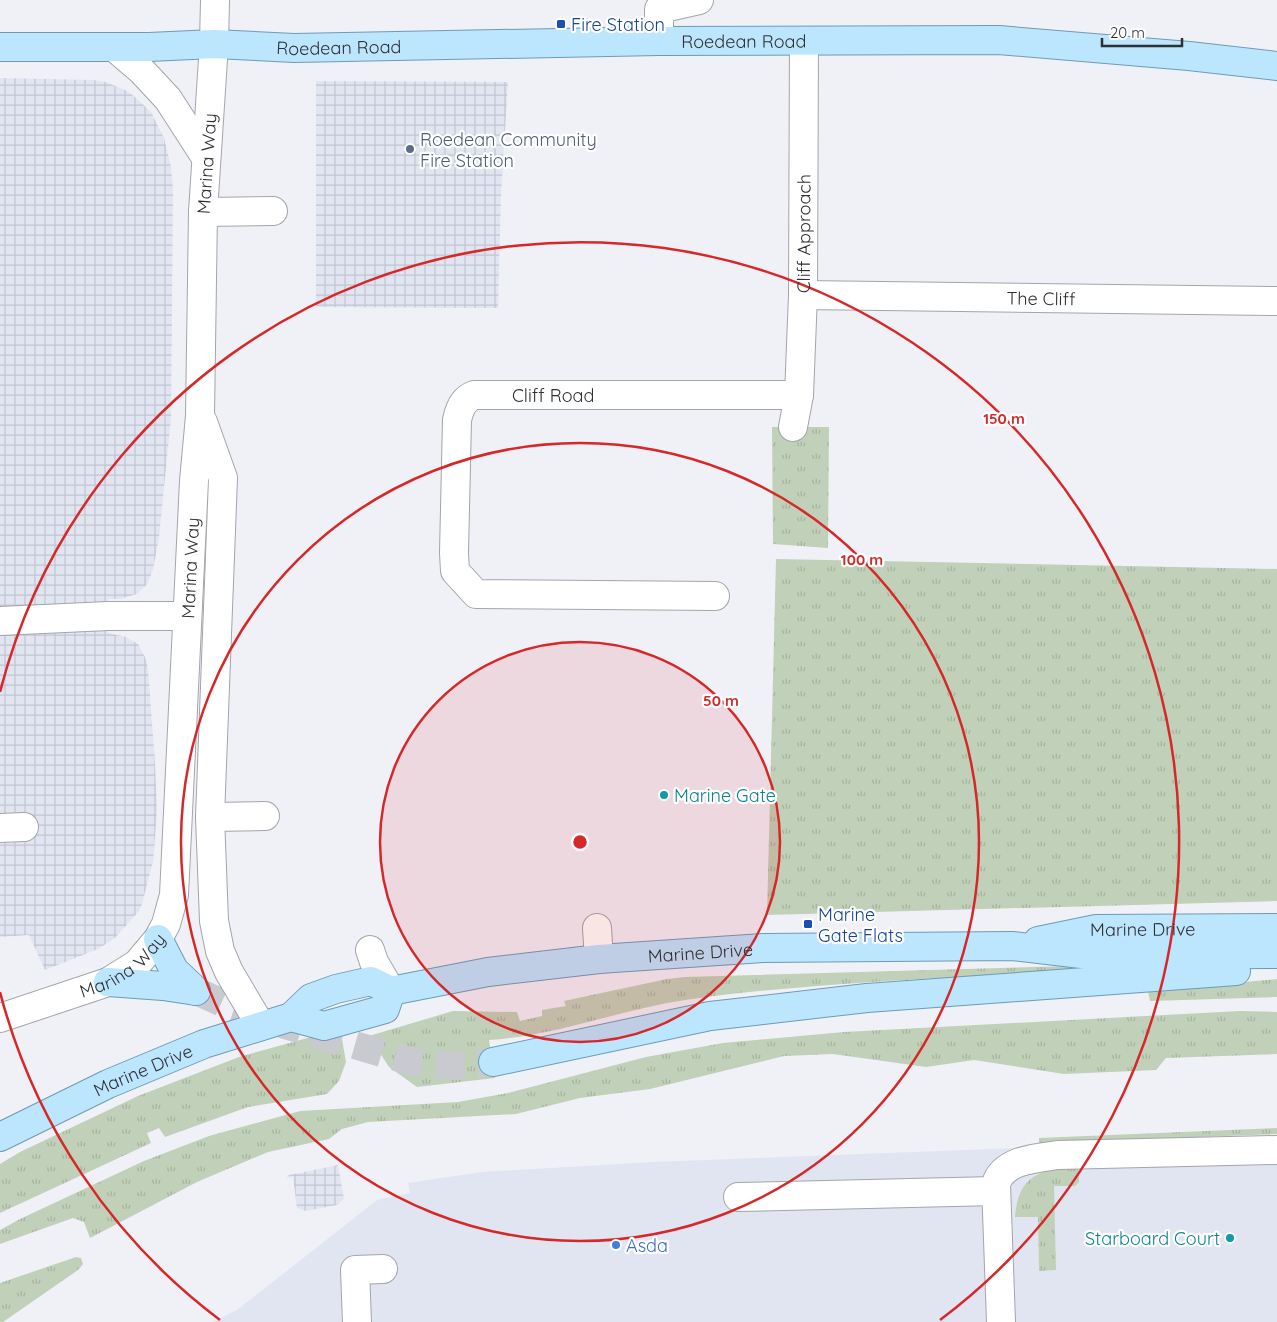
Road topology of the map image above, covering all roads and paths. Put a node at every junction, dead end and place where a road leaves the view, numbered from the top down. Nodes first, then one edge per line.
1 (215, 0) edge
2 (699, 0) edge
3 (659, 40) junction
4 (804, 41) junction
5 (214, 44) junction
6 (0, 47) edge
7 (114, 47) junction
8 (1277, 66) edge
9 (206, 158) junction
10 (273, 211) dead end
11 (203, 212) junction
12 (803, 295) junction
13 (1277, 301) edge
14 (799, 395) junction
15 (200, 416) junction
16 (793, 427) dead end
17 (715, 596) dead end
18 (187, 616) junction
19 (0, 621) edge
20 (265, 816) dead end
21 (210, 817) junction
22 (596, 928) dead end
23 (1277, 928) edge
24 (158, 939) junction
25 (1012, 946) junction
26 (370, 950) dead end
27 (1277, 954) edge
28 (599, 959) junction
29 (1277, 969) edge
30 (108, 982) junction
31 (391, 991) junction
32 (28, 1008) junction
33 (0, 1018) edge
34 (261, 1026) junction
35 (0, 1036) edge
36 (493, 1062) tunnel mouth
37 (0, 1137) edge
38 (1277, 1150) edge
39 (996, 1191) junction
40 (738, 1196) dead end
41 (383, 1269) dead end
42 (357, 1322) edge
43 (1001, 1322) edge

1 - 5 street, Marina Way
2 - 3 street
3 - 4 main road, Roedean Road
3 - 5 main road, Roedean Road
4 - 8 main road, Roedean Road
4 - 12 street, Cliff Approach
5 - 7 main road, Roedean Road
5 - 9 street, Marina Way
6 - 7 main road, Roedean Road
7 - 9 street
9 - 11 street, Marina Way
10 - 11 street
11 - 15 street, Marina Way
12 - 13 street, The Cliff
12 - 14 street, Cliff Approach
14 - 16 street, Cliff Approach
14 - 17 street, Cliff Road
15 - 18 street, Marina Way
15 - 21 street
18 - 19 street
18 - 24 street, Marina Way
20 - 21 street
21 - 34 street
22 - 28 street
23 - 25 main road, Marine Drive
24 - 30 street, Marina Way
24 - 30 main road
25 - 27 main road, Marine Drive
25 - 28 main road, Marine Drive
26 - 31 street
28 - 31 main road, Marine Drive
29 - 36 main road
30 - 32 street, Marina Way
31 - 34 main road, Marine Drive
32 - 33 street, Marina Way
32 - 35 street, Marina Way
34 - 37 main road, Marine Drive
38 - 39 street
39 - 40 street
39 - 43 street
41 - 42 street

